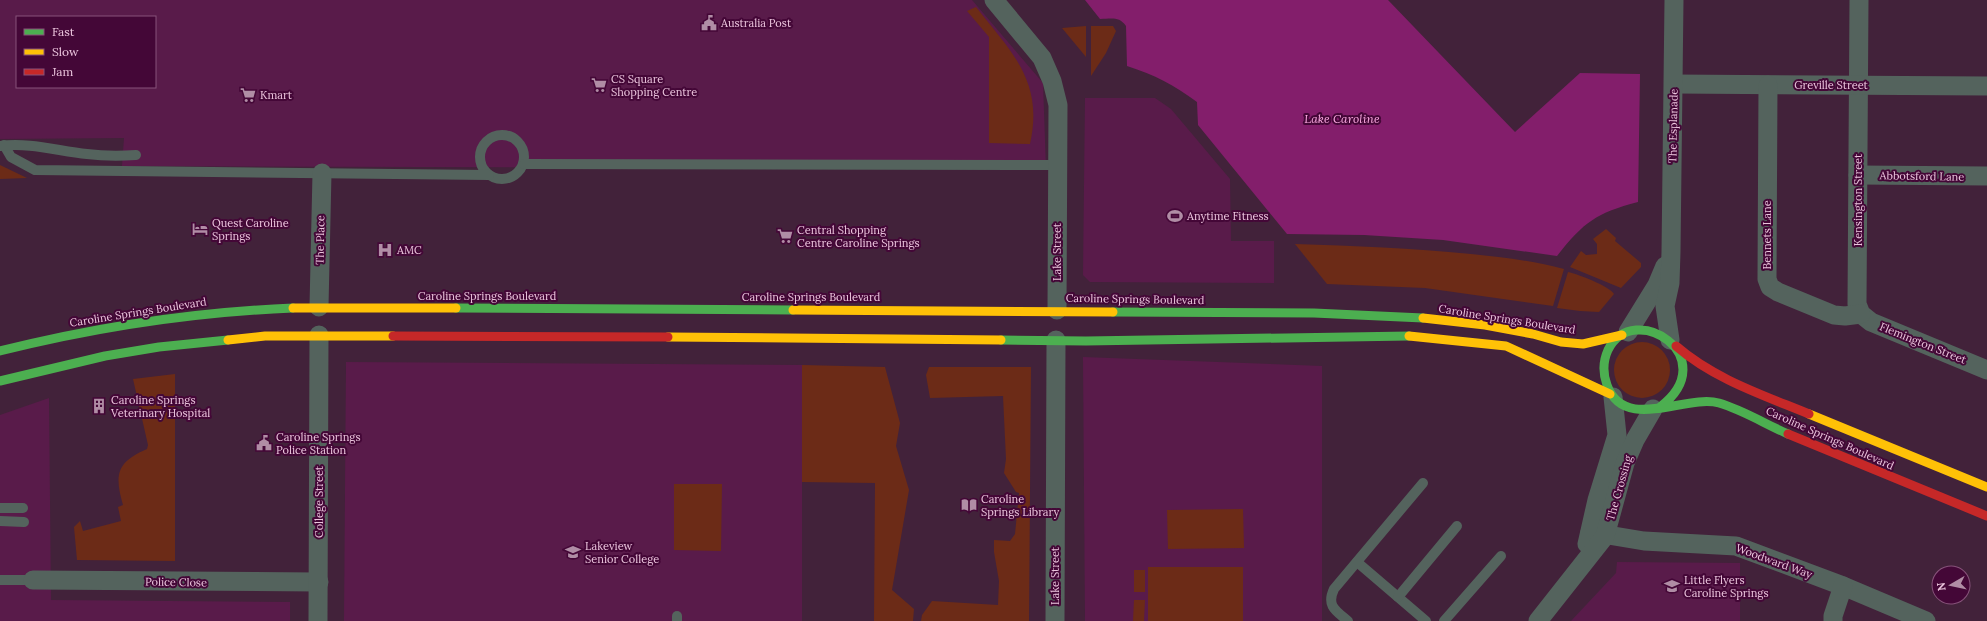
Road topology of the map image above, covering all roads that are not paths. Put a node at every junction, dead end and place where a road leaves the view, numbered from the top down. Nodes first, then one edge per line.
1 (994, 0) edge
2 (1674, 0) edge
3 (1859, 0) edge
4 (1674, 84) junction
5 (1768, 85) junction
6 (1858, 85) junction
7 (1987, 86) edge
8 (2, 146) edge
9 (136, 155) dead end
10 (524, 164) junction
11 (1058, 165) junction
12 (322, 173) junction
13 (489, 175) junction
14 (1858, 175) junction
15 (1987, 176) edge
16 (1672, 252) junction
17 (319, 311) junction
18 (1057, 314) junction
19 (1861, 314) junction
20 (319, 332) junction
21 (1625, 334) junction
22 (1056, 336) junction
23 (1673, 343) junction
24 (3, 348) edge
25 (1987, 370) edge
26 (0, 381) edge
27 (1612, 395) junction
28 (1657, 408) junction
29 (1423, 483) dead end
30 (1987, 487) edge
31 (0, 508) edge
32 (23, 508) dead end
33 (1987, 516) edge
34 (0, 521) edge
35 (24, 522) dead end
36 (1457, 526) dead end
37 (1598, 534) junction
38 (1501, 556) dead end
39 (1358, 562) junction
40 (0, 580) edge
41 (33, 580) joint
42 (319, 582) junction
43 (1843, 586) junction
44 (1398, 597) junction
45 (318, 621) edge
46 (1055, 621) edge
47 (1348, 621) edge
48 (1426, 621) edge
49 (1444, 621) edge
50 (1538, 621) edge
51 (1833, 621) edge
52 (1926, 621) edge

1 - 11 street, Lake Street
2 - 4 street, The Esplanade
3 - 6 street, Kensington Street
4 - 5 street, Greville Street
4 - 16 street, The Esplanade
5 - 6 street, Greville Street
5 - 19 street, Bennets Lane
6 - 7 street, Greville Street
6 - 14 street, Kensington Street
8 - 9 lane
8 - 12 lane
10 - 11 lane
10 - 13 lane
10 - 13 lane
11 - 18 street, Lake Street
12 - 13 lane
12 - 17 street, The Place
14 - 15 street, Abbotsford Lane
14 - 19 street, Kensington Street
16 - 21 street, The Esplanade
16 - 23 street, The Esplanade
17 - 18 main road, Caroline Springs Boulevard
17 - 24 main road, Caroline Springs Boulevard
18 - 21 main road, Caroline Springs Boulevard
19 - 25 street, Flemington Street
20 - 22 main road
20 - 26 main road
20 - 42 street, College Street
21 - 23 main road
21 - 27 main road
22 - 27 main road
22 - 46 street, Lake Street
23 - 28 main road
23 - 30 main road, Caroline Springs Boulevard
27 - 28 main road
27 - 37 street, The Crossing
28 - 33 main road, Caroline Springs Boulevard
28 - 37 street, The Crossing
29 - 39 lane
31 - 32 lane
34 - 35 lane
36 - 44 lane
37 - 43 street, Woodward Way
37 - 50 street, The Crossing
38 - 49 lane
39 - 44 lane
39 - 47 lane
40 - 41 lane
41 - 42 street, Police Close
42 - 45 street, College Street
43 - 51 street
43 - 52 street, Woodward Way
44 - 48 lane

